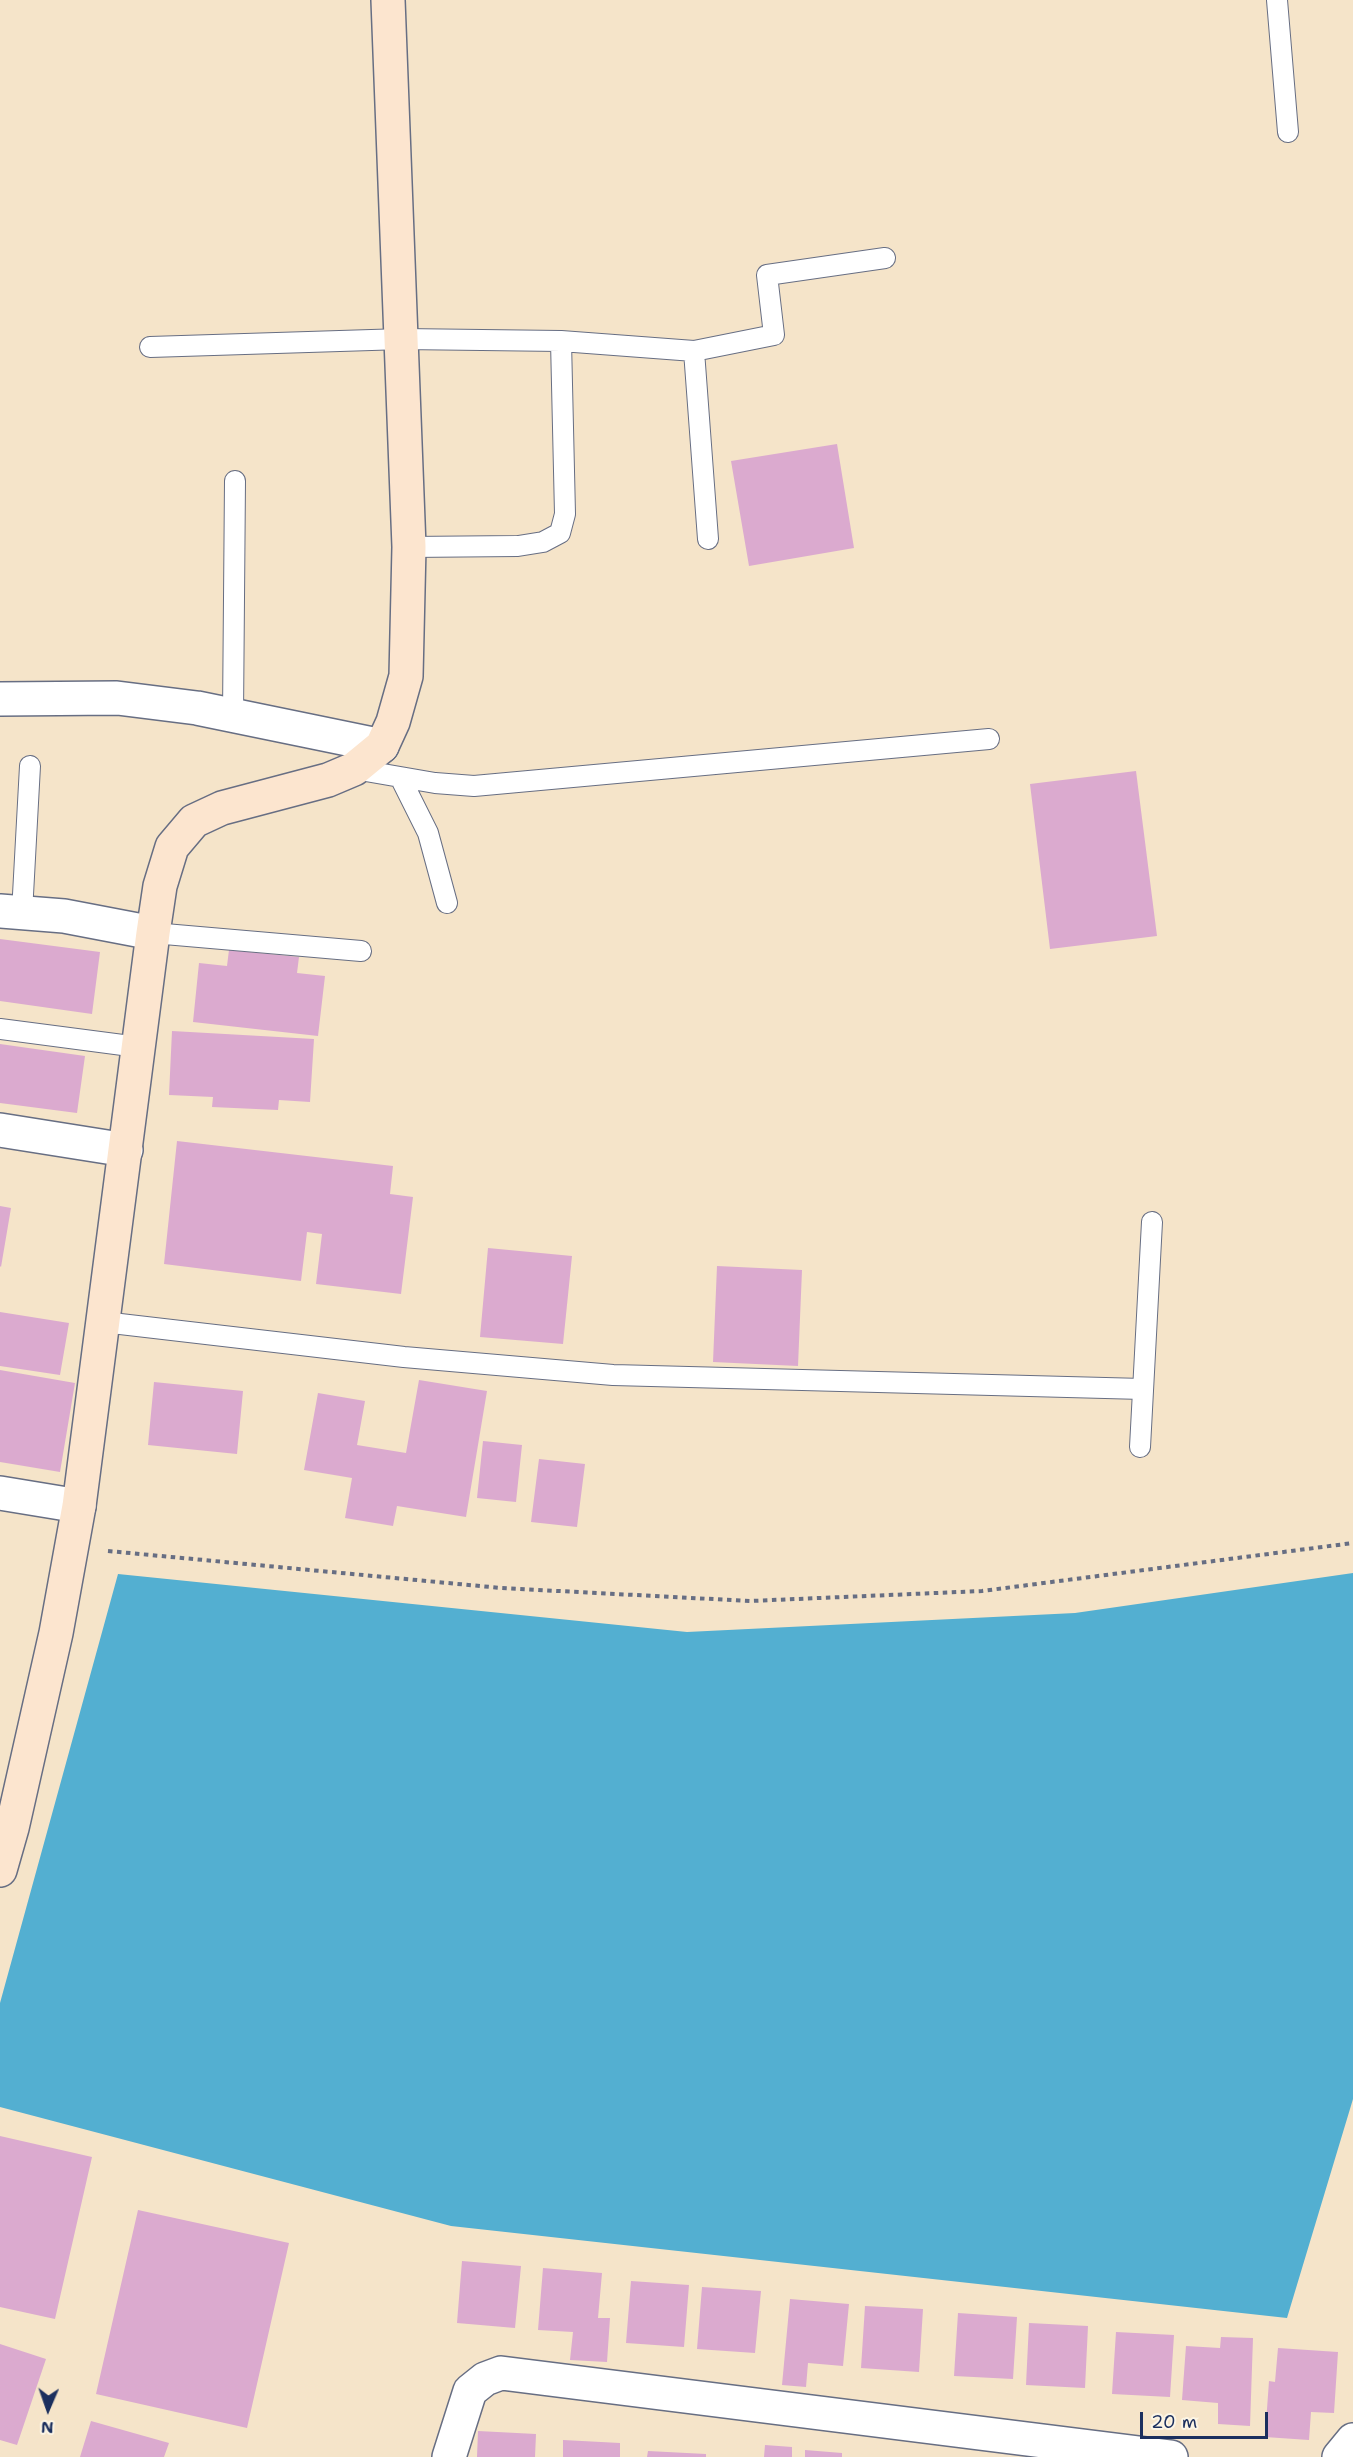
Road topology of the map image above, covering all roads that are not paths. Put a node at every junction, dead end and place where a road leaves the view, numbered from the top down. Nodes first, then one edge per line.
1 (388, 0) edge
2 (1277, 0) edge
3 (1288, 132) dead end
4 (885, 258) dead end
5 (403, 339) junction
6 (561, 341) junction
7 (150, 347) dead end
8 (694, 351) junction
9 (235, 482) dead end
10 (708, 540) dead end
11 (410, 547) junction
12 (0, 699) edge
13 (233, 715) junction
14 (989, 739) dead end
15 (382, 746) junction
16 (30, 766) dead end
17 (354, 769) junction
18 (400, 777) junction
19 (447, 903) dead end
20 (11, 912) edge
21 (153, 933) junction
22 (361, 951) dead end
23 (0, 1029) edge
24 (138, 1047) junction
25 (0, 1130) edge
26 (126, 1150) junction
27 (1152, 1222) dead end
28 (103, 1322) junction
29 (1143, 1389) junction
30 (1140, 1447) dead end
31 (0, 1492) edge
32 (80, 1506) junction
33 (0, 1870) edge
34 (1353, 2440) edge
35 (449, 2457) edge
36 (1171, 2457) edge
37 (1339, 2457) edge

1 - 5 street
2 - 3 lane
4 - 8 lane
5 - 6 lane
5 - 7 lane
5 - 11 street
6 - 8 lane
6 - 11 lane
8 - 10 lane
9 - 13 lane
11 - 15 street
12 - 13 street
13 - 15 street
14 - 18 lane
15 - 17 street
16 - 20 lane
17 - 18 lane
17 - 21 street
18 - 19 lane
20 - 21 street
21 - 22 lane
21 - 24 street
23 - 24 lane
24 - 26 street
25 - 26 street
26 - 28 street
27 - 29 lane
28 - 29 lane
28 - 32 street
29 - 30 lane
31 - 32 street
32 - 33 street
34 - 37 street
35 - 36 street

